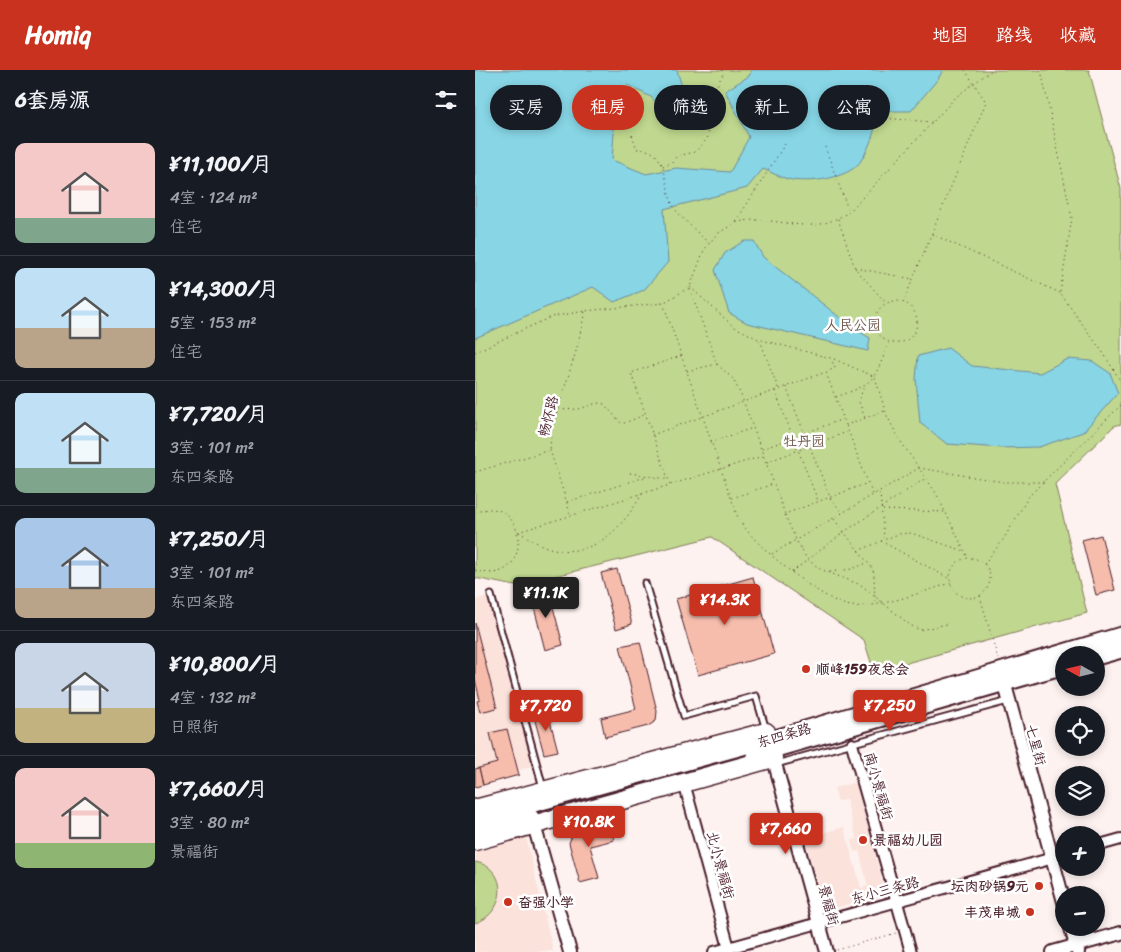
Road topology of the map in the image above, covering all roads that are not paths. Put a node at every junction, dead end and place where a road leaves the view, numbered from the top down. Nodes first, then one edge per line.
1 (645, 582) dead end
2 (491, 595) dead end
3 (1121, 635) edge
4 (1121, 650) edge
5 (1105, 654) edge
6 (1055, 668) edge
7 (1002, 677) junction
8 (1008, 701) junction
9 (852, 744) junction
10 (770, 745) junction
11 (707, 762) junction
12 (542, 784) junction
13 (686, 790) junction
14 (475, 801) edge
15 (475, 809) edge
16 (475, 820) edge
17 (475, 832) edge
18 (535, 832) junction
19 (1121, 840) edge
20 (475, 841) edge
21 (1105, 844) edge
22 (1055, 848) edge
23 (475, 849) edge
24 (1055, 858) edge
25 (897, 901) junction
26 (819, 923) junction
27 (1121, 933) edge
28 (1073, 936) edge
29 (729, 948) junction
30 (1077, 949) edge
31 (570, 952) edge
32 (714, 952) edge
33 (828, 952) edge
34 (911, 952) edge
35 (1053, 952) edge

1 - 10 lane
2 - 12 lane
3 - 7 main road
4 - 5 main road
6 - 7 main road
7 - 8 street, 七星街
7 - 10 main road
8 - 9 lane
8 - 22 street, 七星街
9 - 10 lane
9 - 25 street, 南小景福街
10 - 11 highway
10 - 11 highway
10 - 12 street
10 - 13 street
10 - 26 street, 景福街
11 - 15 highway
11 - 16 main road
11 - 17 main road
11 - 20 highway
12 - 14 street
13 - 18 street
13 - 29 street, 北小景福街
18 - 23 street
18 - 31 street
19 - 21 street
24 - 25 street, 东小三条路
25 - 26 street, 东小三条路
25 - 34 street, 南小景福街
26 - 29 street, 东小三条路
26 - 33 street, 景福街
27 - 30 street
28 - 30 street
29 - 32 street, 东小三条路
30 - 35 street

